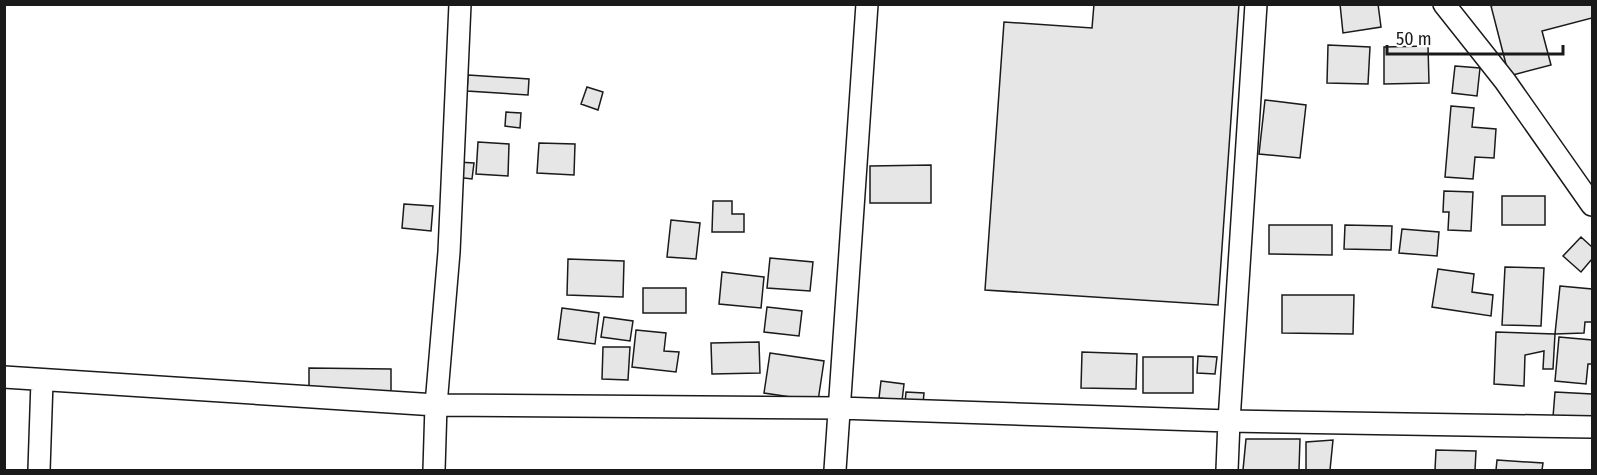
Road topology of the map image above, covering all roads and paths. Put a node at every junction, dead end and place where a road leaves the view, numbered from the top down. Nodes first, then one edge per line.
1 (460, 4) edge
2 (867, 4) edge
3 (1256, 4) edge
4 (1444, 4) edge
5 (1593, 205) edge
6 (4, 377) edge
7 (42, 381) junction
8 (436, 405) junction
9 (839, 408) junction
10 (1229, 421) junction
11 (1593, 427) edge
12 (39, 471) edge
13 (434, 471) edge
14 (835, 471) edge
15 (1227, 471) edge

1 - 8 street
2 - 9 street
3 - 10 street
4 - 5 street
6 - 7 street
7 - 8 street
7 - 12 street
8 - 9 street
8 - 13 street
9 - 10 street
9 - 14 street
10 - 11 street
10 - 15 street

